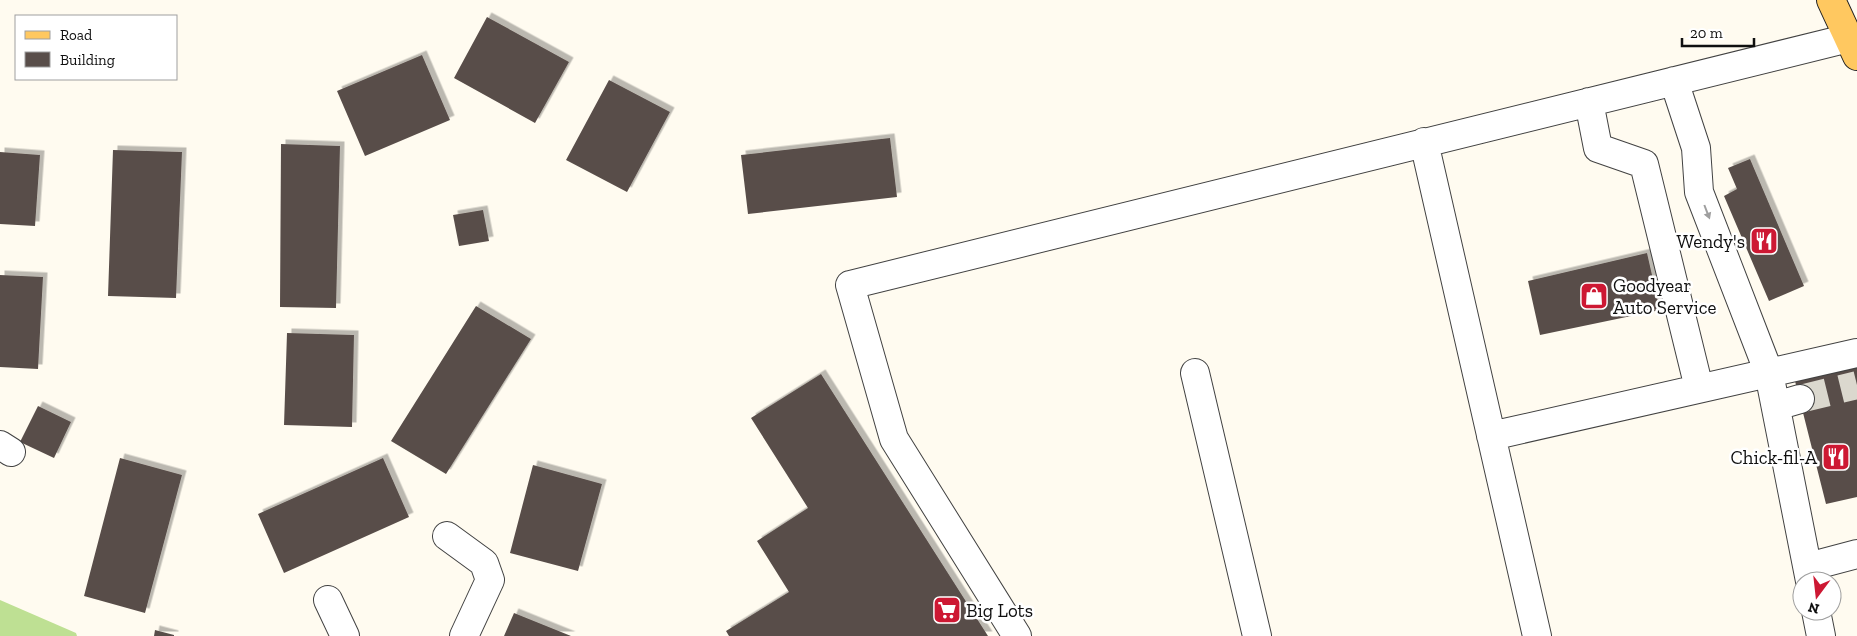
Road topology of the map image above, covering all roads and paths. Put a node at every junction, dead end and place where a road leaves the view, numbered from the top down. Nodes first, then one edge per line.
1 (1831, 0) edge
2 (1853, 47) edge
3 (1674, 81) junction
4 (1589, 102) junction
5 (1424, 142) junction
6 (1857, 353) edge
7 (1195, 373) dead end
8 (1769, 373) junction
9 (1700, 388) junction
10 (1491, 436) junction
11 (447, 536) dead end
12 (1857, 554) edge
13 (1809, 571) edge
14 (1816, 571) edge
15 (328, 600) dead end
16 (1818, 621) edge
17 (345, 636) edge
18 (464, 636) edge
19 (1017, 636) edge
20 (1257, 636) edge
21 (1537, 636) edge
22 (1821, 636) edge

1 - 2 main road
2 - 3 lane
3 - 4 lane
3 -> 8 lane
4 - 5 lane
4 - 9 lane
5 - 10 lane
5 - 19 lane
6 - 8 lane
7 - 20 lane
8 - 9 lane
8 - 13 lane
9 - 10 lane
10 - 21 lane
11 - 18 lane
12 - 14 lane
15 - 17 lane
16 - 22 lane

